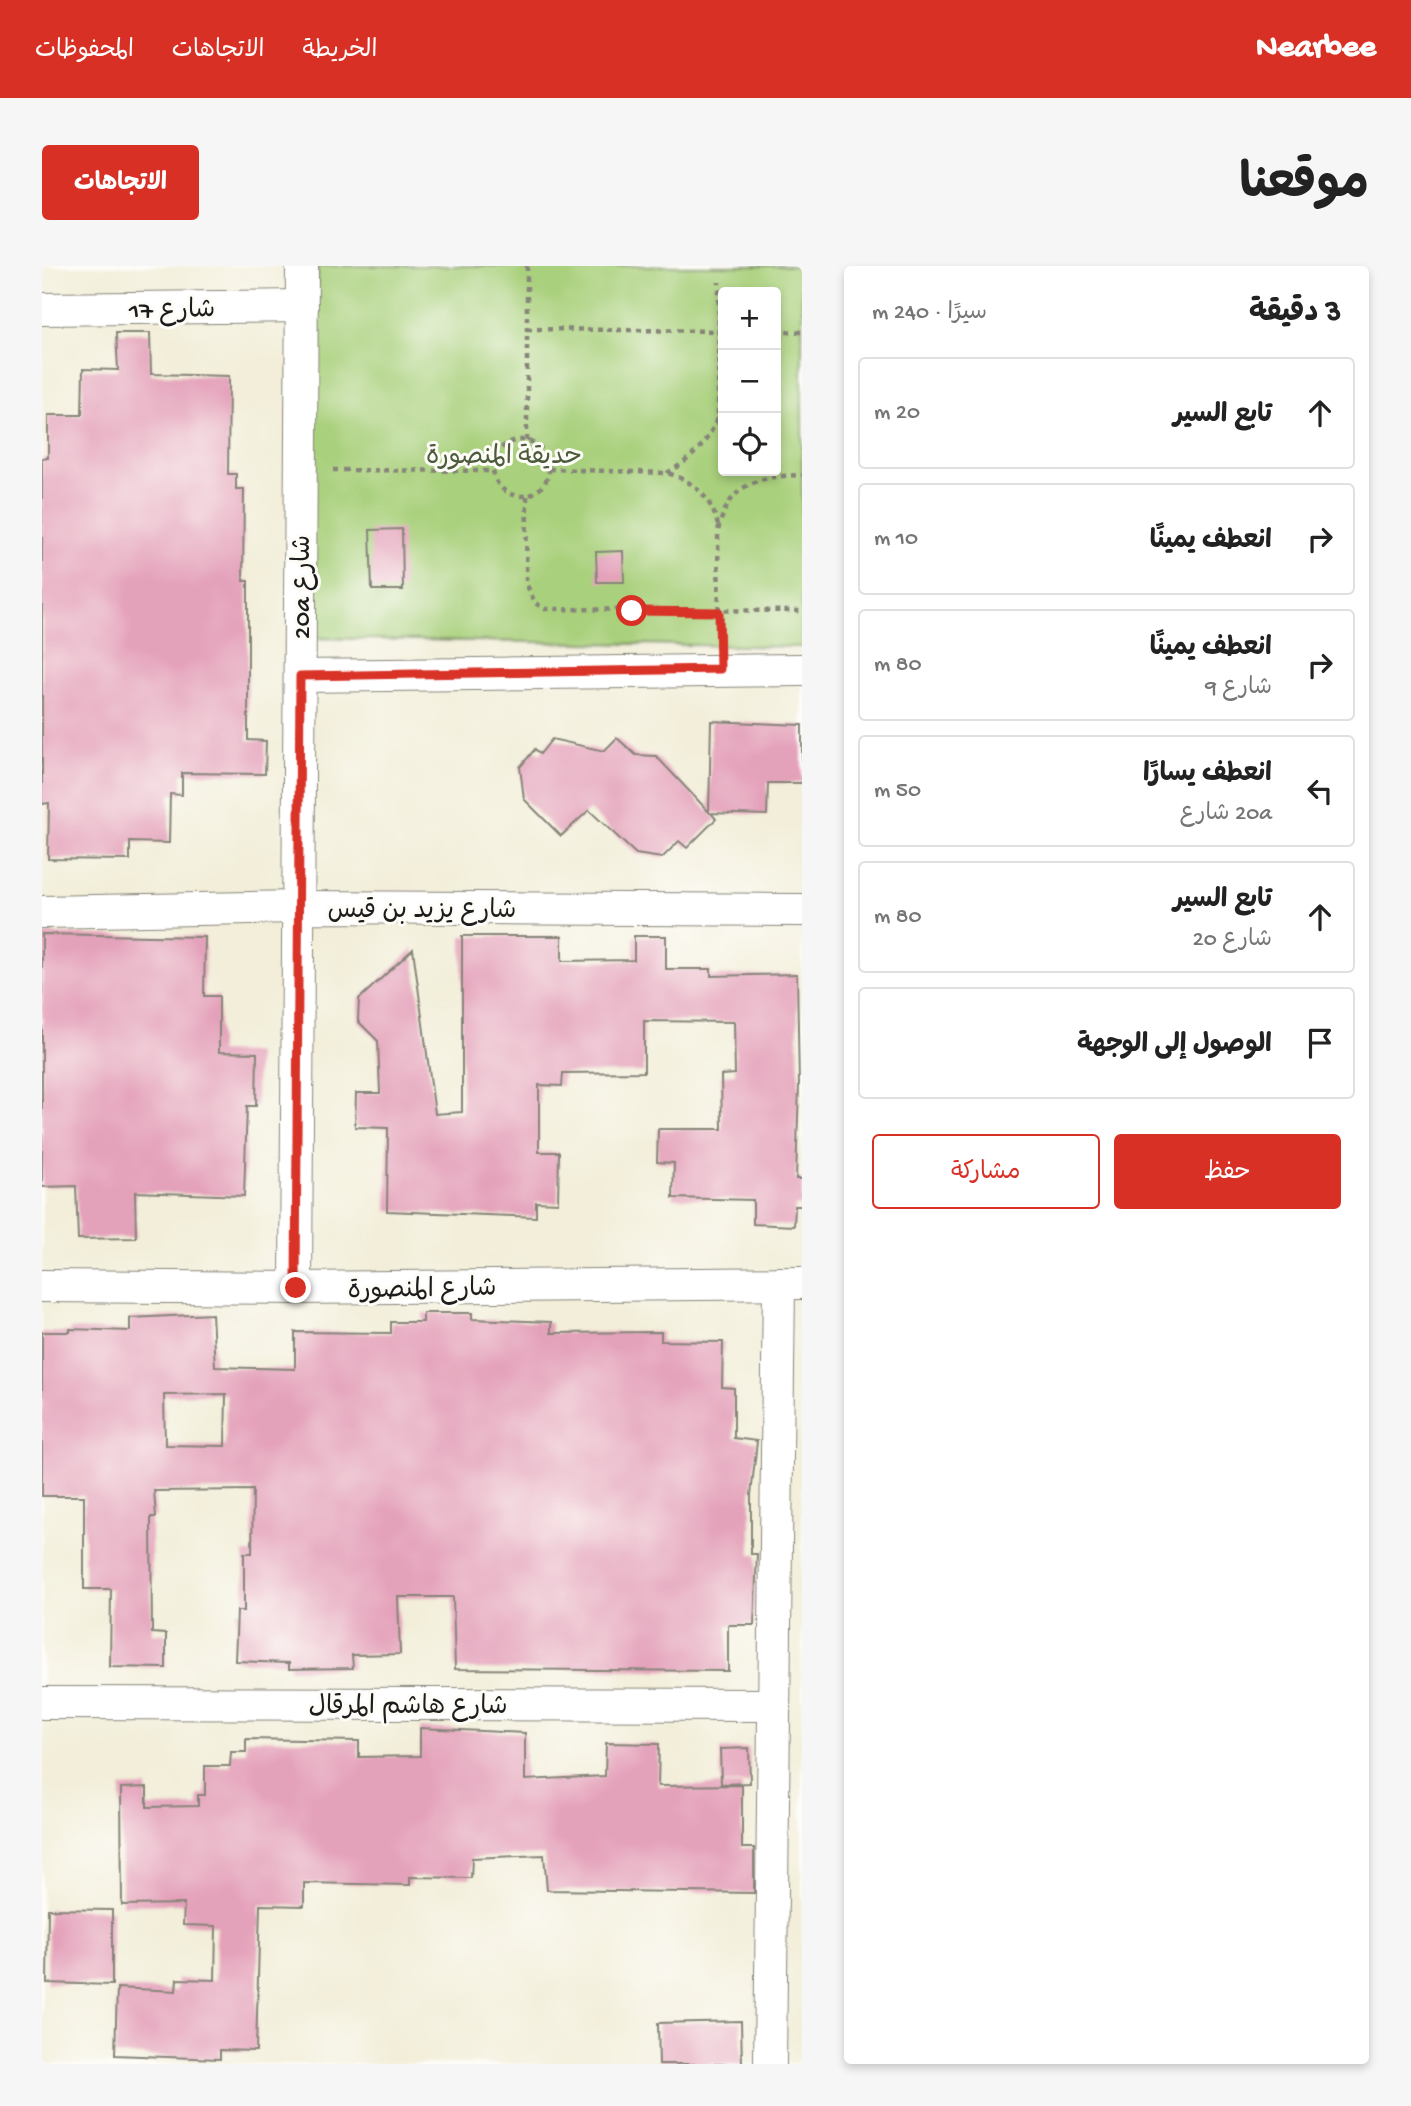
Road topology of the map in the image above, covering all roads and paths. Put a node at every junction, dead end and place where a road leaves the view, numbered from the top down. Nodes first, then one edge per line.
1 (302, 266) edge
2 (527, 266) edge
3 (719, 282) dead end
4 (719, 287) edge
5 (302, 306) junction
6 (42, 309) edge
7 (527, 329) junction
8 (718, 331) edge
9 (781, 332) edge
10 (802, 332) edge
11 (720, 350) edge
12 (718, 413) edge
13 (718, 416) edge
14 (527, 441) junction
15 (549, 469) junction
16 (301, 470) junction
17 (493, 471) junction
18 (667, 473) junction
19 (802, 475) edge
20 (776, 476) edge
21 (781, 476) edge
22 (527, 496) junction
23 (718, 531) junction
24 (802, 611) edge
25 (719, 612) junction
26 (720, 669) junction
27 (802, 670) edge
28 (300, 676) junction
29 (298, 907) junction
30 (802, 910) edge
31 (42, 912) edge
32 (790, 1283) edge
33 (42, 1286) edge
34 (296, 1288) junction
35 (42, 1703) edge
36 (774, 1705) junction
37 (770, 2064) edge

1 - 5 street, 20a شارع
2 - 7 path
3 - 4 path
5 - 6 street, شارع 17
5 - 16 street, 20a شارع
7 - 8 path
7 - 14 path
9 - 10 path
11 - 12 path
13 - 18 path
14 - 15 path
14 - 17 path
15 - 18 path
15 - 22 path
16 - 17 path
16 - 28 street, 20a شارع
17 - 22 path
18 - 23 path
19 - 21 path
20 - 23 path
22 - 25 path
23 - 25 path
24 - 25 path
25 - 26 path
26 - 27 street
26 - 28 street
28 - 29 street, 20a شارع
29 - 30 street, شارع يزيد بن قيس
29 - 31 street, شارع يزيد بن قيس
29 - 34 street, 20a شارع
32 - 34 street, شارع المنصورة
32 - 36 street
33 - 34 street, شارع المنصورة
35 - 36 street, شارع هاشم المرقال
36 - 37 street

